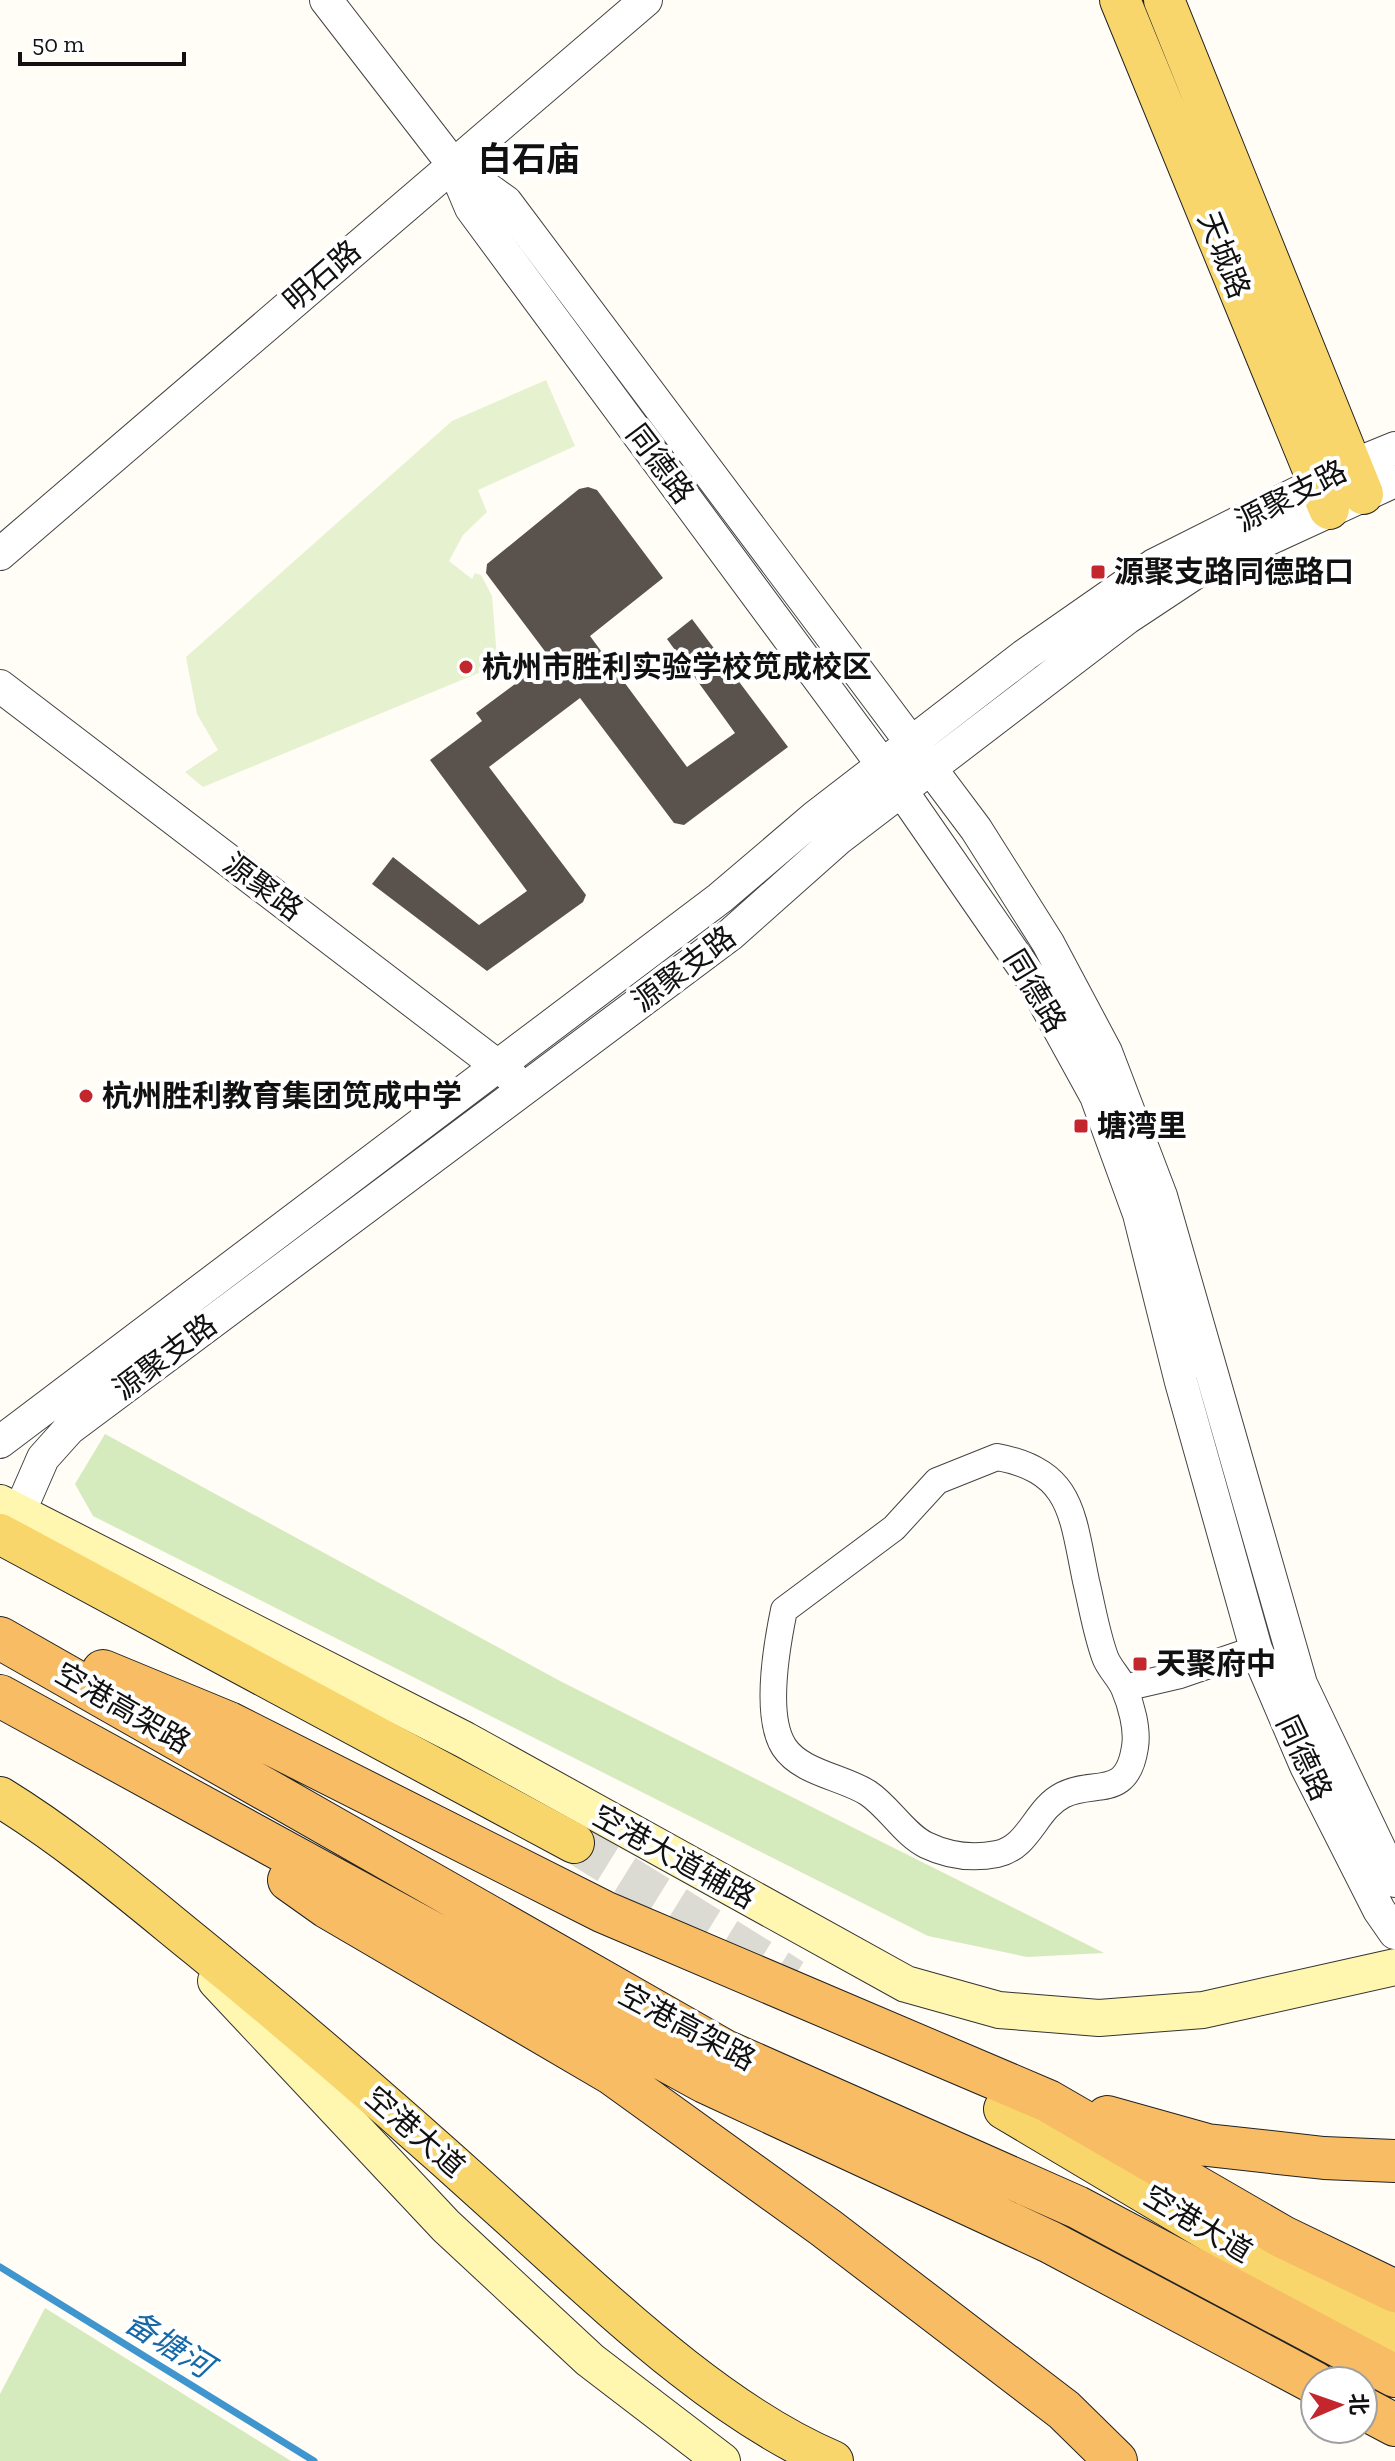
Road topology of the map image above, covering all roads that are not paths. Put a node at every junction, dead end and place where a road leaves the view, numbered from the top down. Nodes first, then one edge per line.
1 (326, 0) edge
2 (646, 0) edge
3 (1120, 0) edge
4 (1164, 0) edge
5 (452, 163) junction
6 (1395, 448) edge
7 (1351, 487) edge
8 (0, 554) edge
9 (0, 686) edge
10 (921, 755) junction
11 (892, 777) junction
12 (497, 1066) junction
13 (525, 1088) junction
14 (0, 1442) edge
15 (6, 1517) edge
16 (0, 1627) edge
17 (0, 1638) edge
18 (1256, 1649) junction
19 (1124, 1688) junction
20 (0, 1696) edge
21 (94, 1745) junction
22 (0, 1797) edge
23 (574, 1843) tunnel mouth
24 (117, 1880) junction
25 (1395, 1881) edge
26 (1395, 1933) edge
27 (1395, 1967) edge
28 (1048, 2101) junction
29 (1004, 2109) dead end
30 (1395, 2161) edge
31 (1395, 2291) edge
32 (1395, 2335) edge
33 (1299, 2374) edge
34 (1395, 2376) edge
35 (722, 2461) edge
36 (833, 2461) edge
37 (1116, 2461) edge

1 - 5 street, 同德路
2 - 5 street, 明石路
3 - 7 main road, 天城路
4 - 7 main road, 天城路
5 - 8 street, 明石路
5 - 10 street, 同德路
5 - 11 street, 同德路
6 - 7 street, 源聚支路
7 - 10 street, 源聚支路
9 - 12 street, 源聚路
10 - 11 street, 源聚支路
10 - 25 street, 同德路
11 - 12 street, 源聚支路
11 - 13 street, 源聚支路
11 - 18 street, 同德路
12 - 13 street, 源聚路
12 - 14 street, 源聚支路
13 - 15 street, 源聚支路
15 - 23 main road
15 - 27 main road, 空港大道辅路
16 - 28 highway
17 - 34 highway, 空港高架路
18 - 19 street
18 - 26 street, 同德路
19 - 19 street
20 - 21 highway, 空港高架路
21 - 33 highway, 空港高架路
21 - 37 highway
22 - 24 main road, 空港大道
24 - 35 main road
24 - 36 main road, 空港大道
28 - 30 highway
28 - 31 highway
29 - 32 main road, 空港大道

